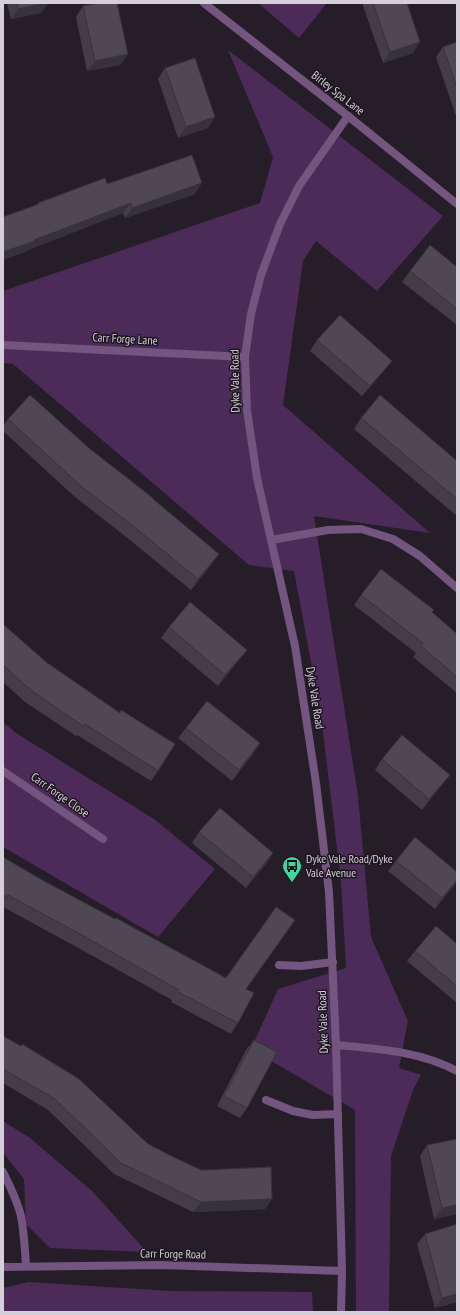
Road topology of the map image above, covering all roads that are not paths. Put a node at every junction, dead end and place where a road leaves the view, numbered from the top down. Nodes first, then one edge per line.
1 (204, 3) edge
2 (348, 116) junction
3 (457, 204) edge
4 (3, 345) edge
5 (245, 357) junction
6 (271, 540) junction
7 (457, 588) edge
8 (3, 771) edge
9 (102, 840) dead end
10 (333, 962) junction
11 (279, 965) dead end
12 (336, 1045) junction
13 (457, 1071) edge
14 (266, 1100) dead end
15 (338, 1114) junction
16 (3, 1172) edge
17 (26, 1266) junction
18 (3, 1267) edge
19 (342, 1271) junction
20 (341, 1312) edge

1 - 2 street, Birley Spa Lane
2 - 3 street, Birley Spa Lane
2 - 5 street, Dyke Vale Road
4 - 5 street, Carr Forge Lane
5 - 6 street, Dyke Vale Road
6 - 7 street
6 - 10 street, Dyke Vale Road
8 - 9 street, Carr Forge Close
10 - 11 street
10 - 12 street, Dyke Vale Road
12 - 13 street
12 - 15 street, Dyke Vale Road
14 - 15 street
15 - 19 street, Dyke Vale Road
16 - 17 street
17 - 18 street, Carr Forge Road
17 - 19 street, Carr Forge Road
19 - 20 street, Dyke Vale Road

